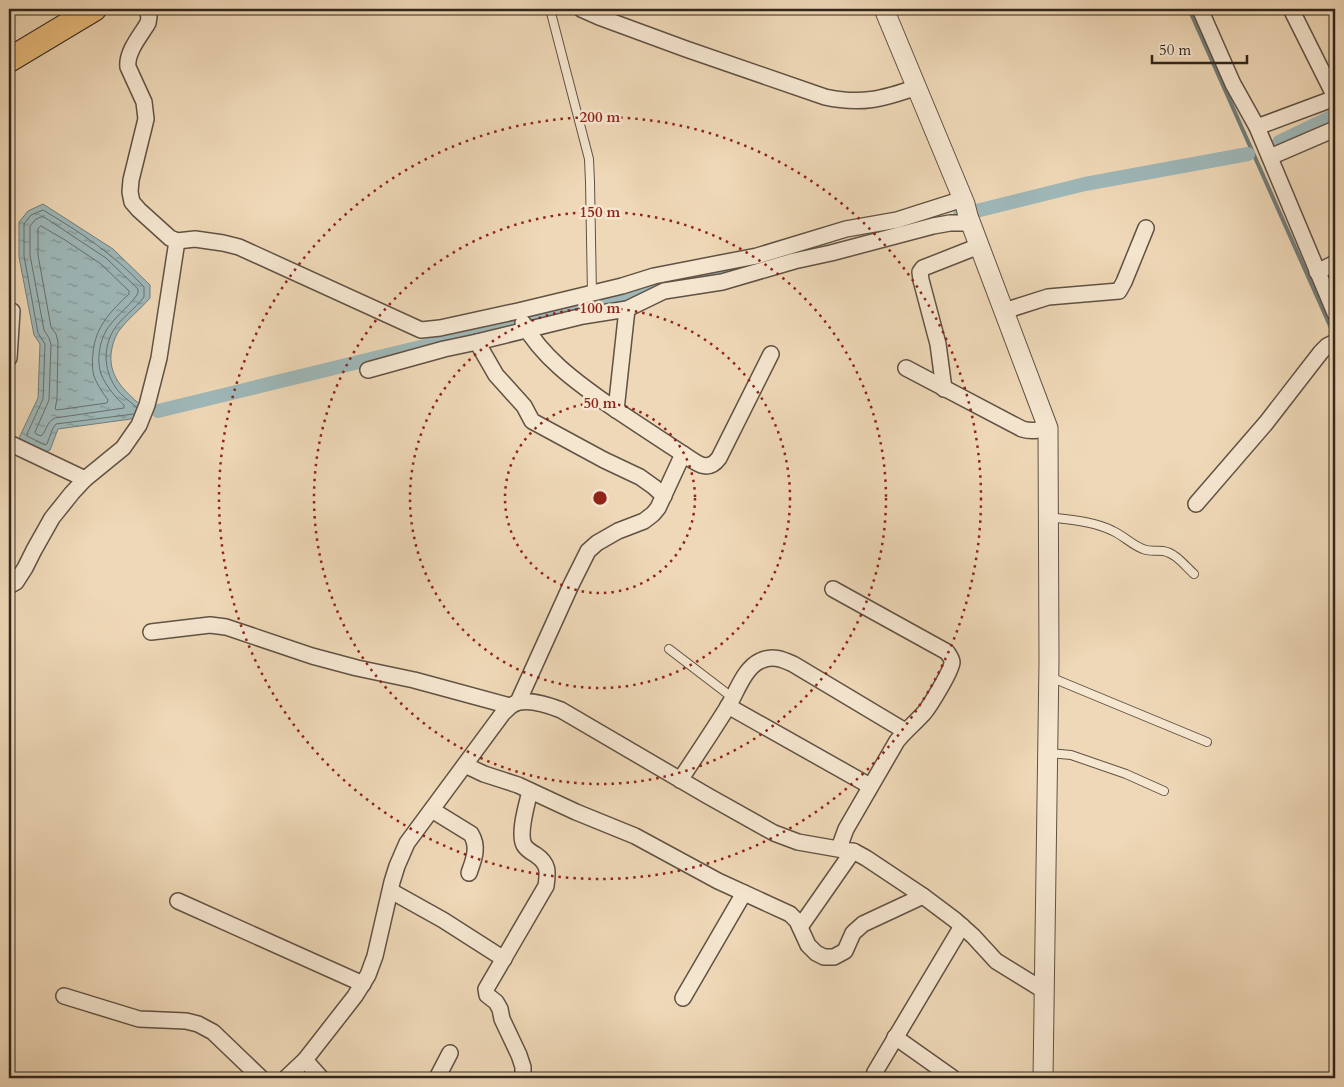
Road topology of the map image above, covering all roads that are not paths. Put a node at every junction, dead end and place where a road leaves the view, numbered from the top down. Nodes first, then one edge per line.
1 (147, 9) edge
2 (550, 9) edge
3 (581, 9) edge
4 (884, 9) edge
5 (1200, 9) edge
6 (1291, 9) edge
7 (83, 12) edge
8 (9, 60) edge
9 (917, 87) junction
10 (1335, 98) edge
11 (1257, 127) junction
12 (1335, 129) edge
13 (1270, 157) junction
14 (967, 211) junction
15 (1146, 228) dead end
16 (176, 242) junction
17 (980, 246) junction
18 (1335, 264) edge
19 (1317, 272) junction
20 (592, 294) junction
21 (627, 308) junction
22 (12, 311) dead end
23 (1004, 311) junction
24 (1335, 313) edge
25 (523, 321) junction
26 (477, 342) junction
27 (1333, 343) edge
28 (771, 354) dead end
29 (9, 358) edge
30 (906, 368) dead end
31 (368, 370) dead end
32 (944, 388) junction
33 (616, 410) junction
34 (1048, 428) junction
35 (9, 444) edge
36 (683, 454) junction
37 (85, 479) junction
38 (664, 496) junction
39 (1196, 504) dead end
40 (1048, 517) junction
41 (1194, 574) dead end
42 (9, 586) edge
43 (833, 589) dead end
44 (151, 632) dead end
45 (668, 649) dead end
46 (1048, 676) junction
47 (730, 702) junction
48 (514, 704) junction
49 (905, 731) junction
50 (1207, 742) dead end
51 (1047, 752) junction
52 (465, 765) junction
53 (680, 780) junction
54 (870, 786) junction
55 (530, 791) junction
56 (1164, 791) dead end
57 (432, 810) junction
58 (846, 849) junction
59 (469, 872) dead end
60 (391, 891) junction
61 (744, 893) junction
62 (923, 896) junction
63 (178, 901) dead end
64 (962, 926) junction
65 (800, 927) junction
66 (504, 959) junction
67 (363, 984) junction
68 (1043, 990) junction
69 (64, 996) dead end
70 (683, 998) dead end
71 (896, 1037) junction
72 (450, 1052) dead end
73 (304, 1060) junction
74 (261, 1078) edge
75 (286, 1078) edge
76 (321, 1078) edge
77 (437, 1078) edge
78 (523, 1078) edge
79 (873, 1078) edge
80 (953, 1078) edge
81 (1043, 1078) edge

1 - 16 street
2 - 20 lane
3 - 9 street
4 - 9 street
5 - 11 street
6 - 10 street
7 - 8 main road
9 - 14 street
10 - 11 street
11 - 13 street
12 - 13 street
13 - 19 street
14 - 17 street
14 - 20 street
14 - 21 street
15 - 23 street
16 - 25 street
16 - 37 street
17 - 23 street
17 - 32 street
18 - 19 street
19 - 24 street
20 - 25 street
21 - 25 street
21 - 33 street
22 - 29 street
23 - 34 street
25 - 26 street
25 - 33 street
26 - 31 street
26 - 38 street
27 - 39 street
28 - 36 street
30 - 32 street
32 - 34 street
33 - 36 street
34 - 40 street
35 - 37 street
36 - 38 street
37 - 42 street
38 - 48 street
40 - 41 lane
40 - 46 street
43 - 49 street
44 - 48 street
45 - 47 lane
46 - 50 lane
46 - 51 street
47 - 49 street
47 - 53 street
47 - 54 street
48 - 52 street
48 - 53 street
49 - 54 street
51 - 56 lane
51 - 68 street
52 - 55 street
52 - 57 street
53 - 58 street
54 - 58 street
55 - 61 street
55 - 66 street
57 - 59 street
57 - 60 street
58 - 62 street
58 - 65 street
60 - 66 street
60 - 67 street
61 - 65 street
61 - 70 street
62 - 64 street
62 - 65 street
63 - 67 street
64 - 68 street
64 - 71 street
66 - 78 street
67 - 73 street
68 - 81 street
69 - 74 street
71 - 79 street
71 - 80 street
72 - 77 street
73 - 75 street
73 - 76 street

